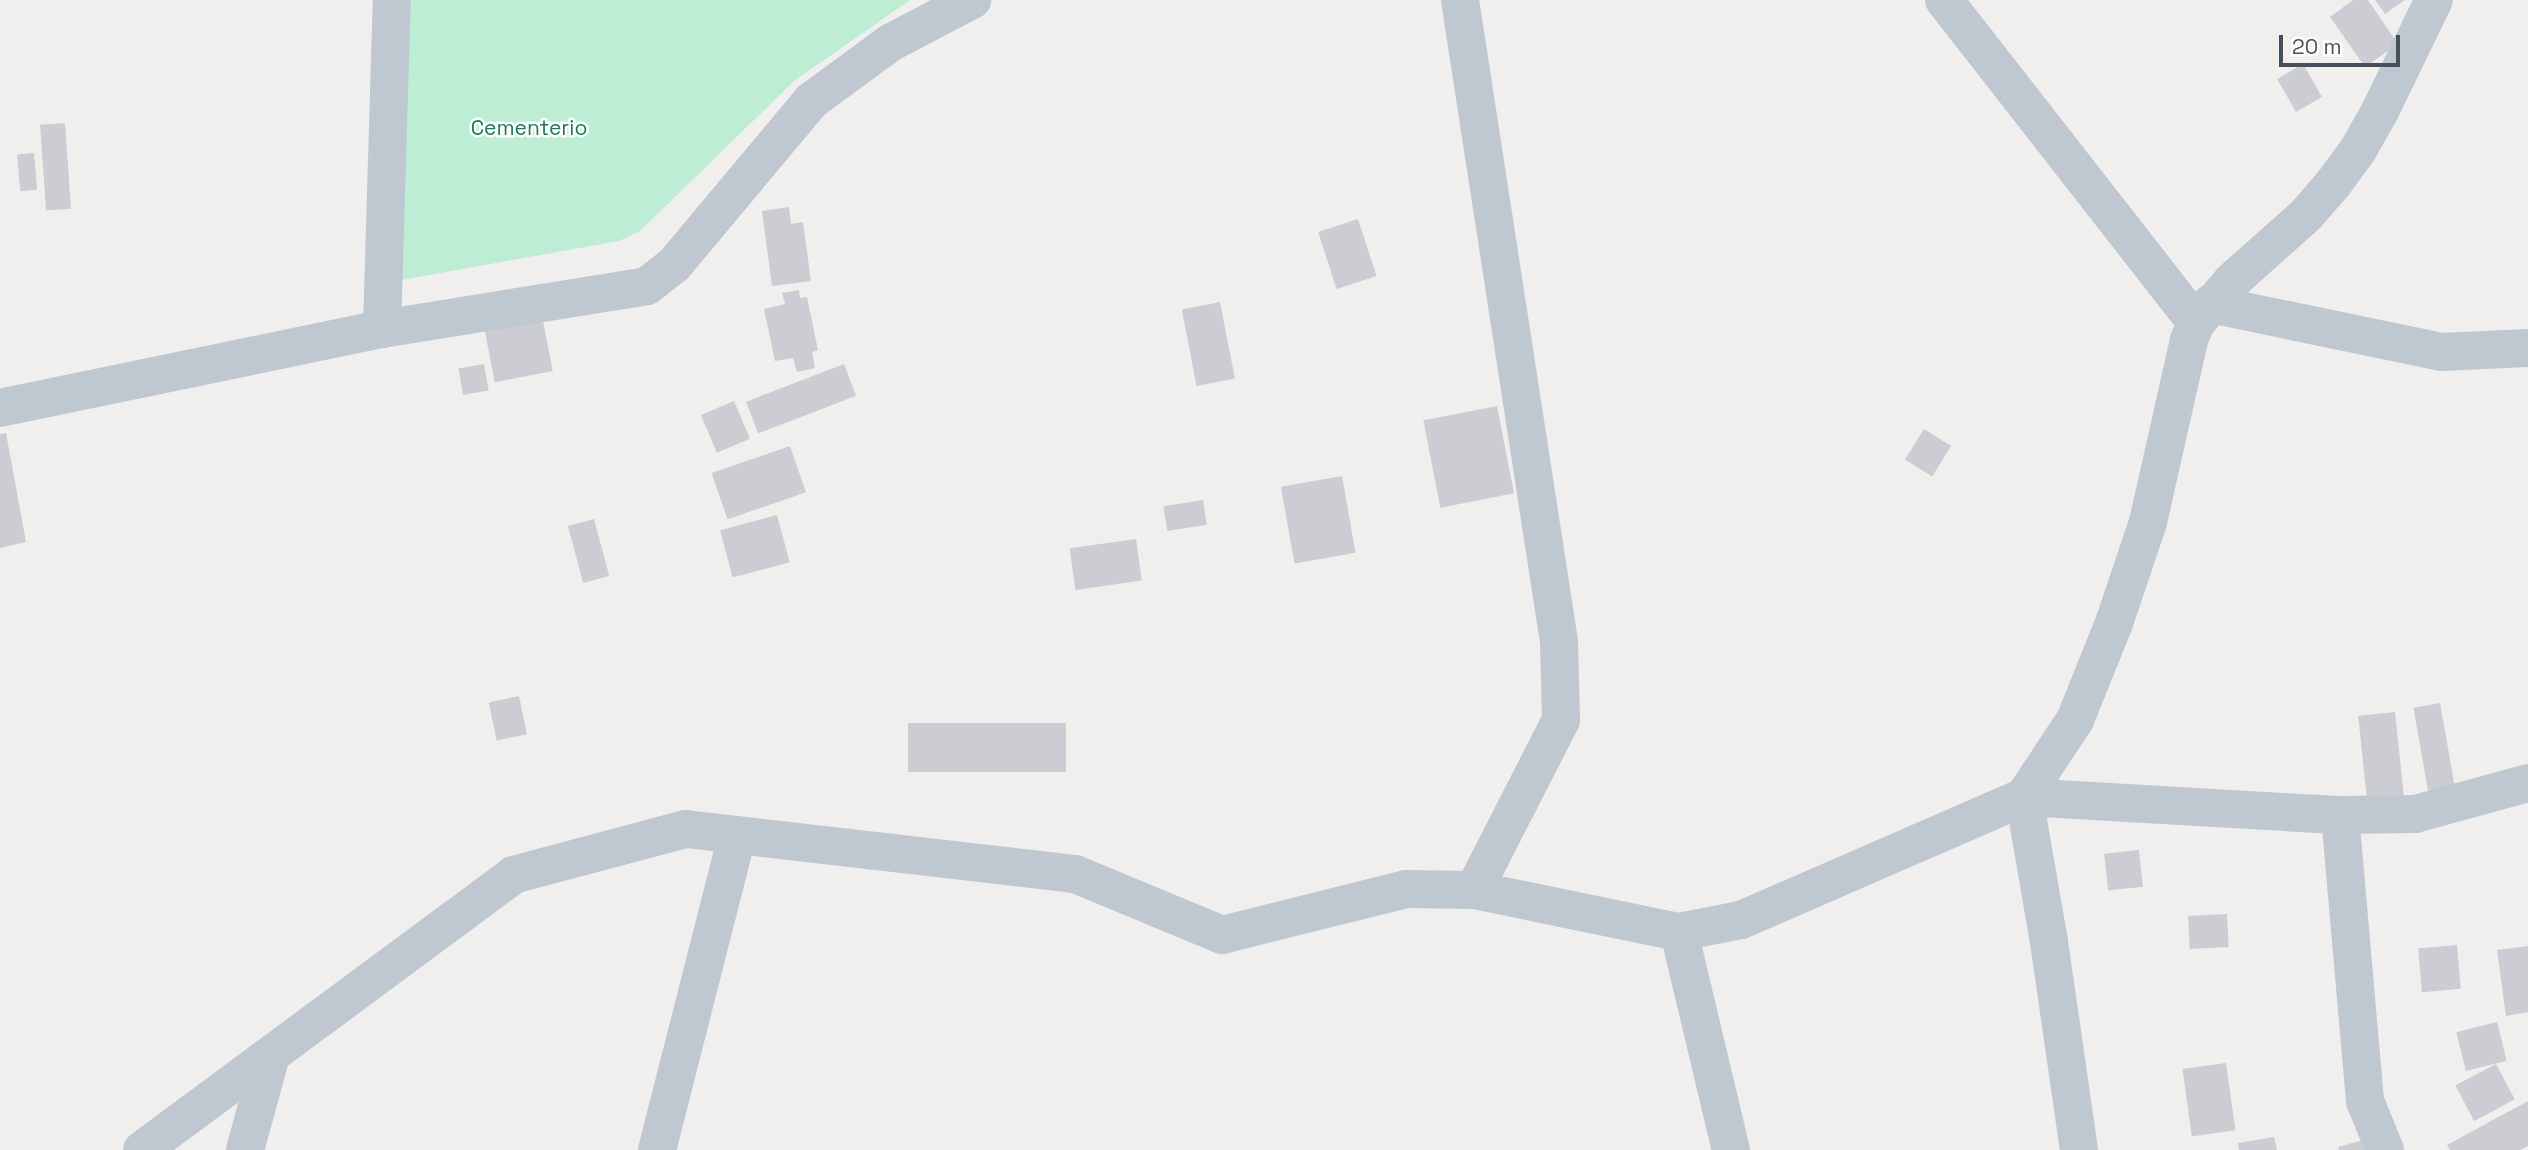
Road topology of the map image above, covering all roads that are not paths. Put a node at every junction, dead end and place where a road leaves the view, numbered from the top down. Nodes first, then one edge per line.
1 (392, 0) edge
2 (972, 0) edge
3 (1460, 0) edge
4 (1944, 0) edge
5 (2434, 0) edge
6 (2203, 314) junction
7 (382, 329) junction
8 (2528, 348) edge
9 (0, 408) edge
10 (2528, 783) edge
11 (2024, 797) junction
12 (2340, 815) junction
13 (737, 835) junction
14 (1474, 890) junction
15 (1679, 932) junction
16 (271, 1055) junction
17 (142, 1150) edge
18 (245, 1150) edge
19 (657, 1150) edge
20 (1731, 1150) edge
21 (2079, 1150) edge
22 (2385, 1150) edge

1 - 7 street
2 - 7 street
3 - 14 street
4 - 6 street
5 - 6 street
6 - 8 street
6 - 11 street
7 - 9 street
10 - 12 street
11 - 12 street
11 - 15 street
11 - 21 street
12 - 22 street
13 - 14 street
13 - 16 street
13 - 19 street
14 - 15 street
15 - 20 street
16 - 17 street
16 - 18 street

